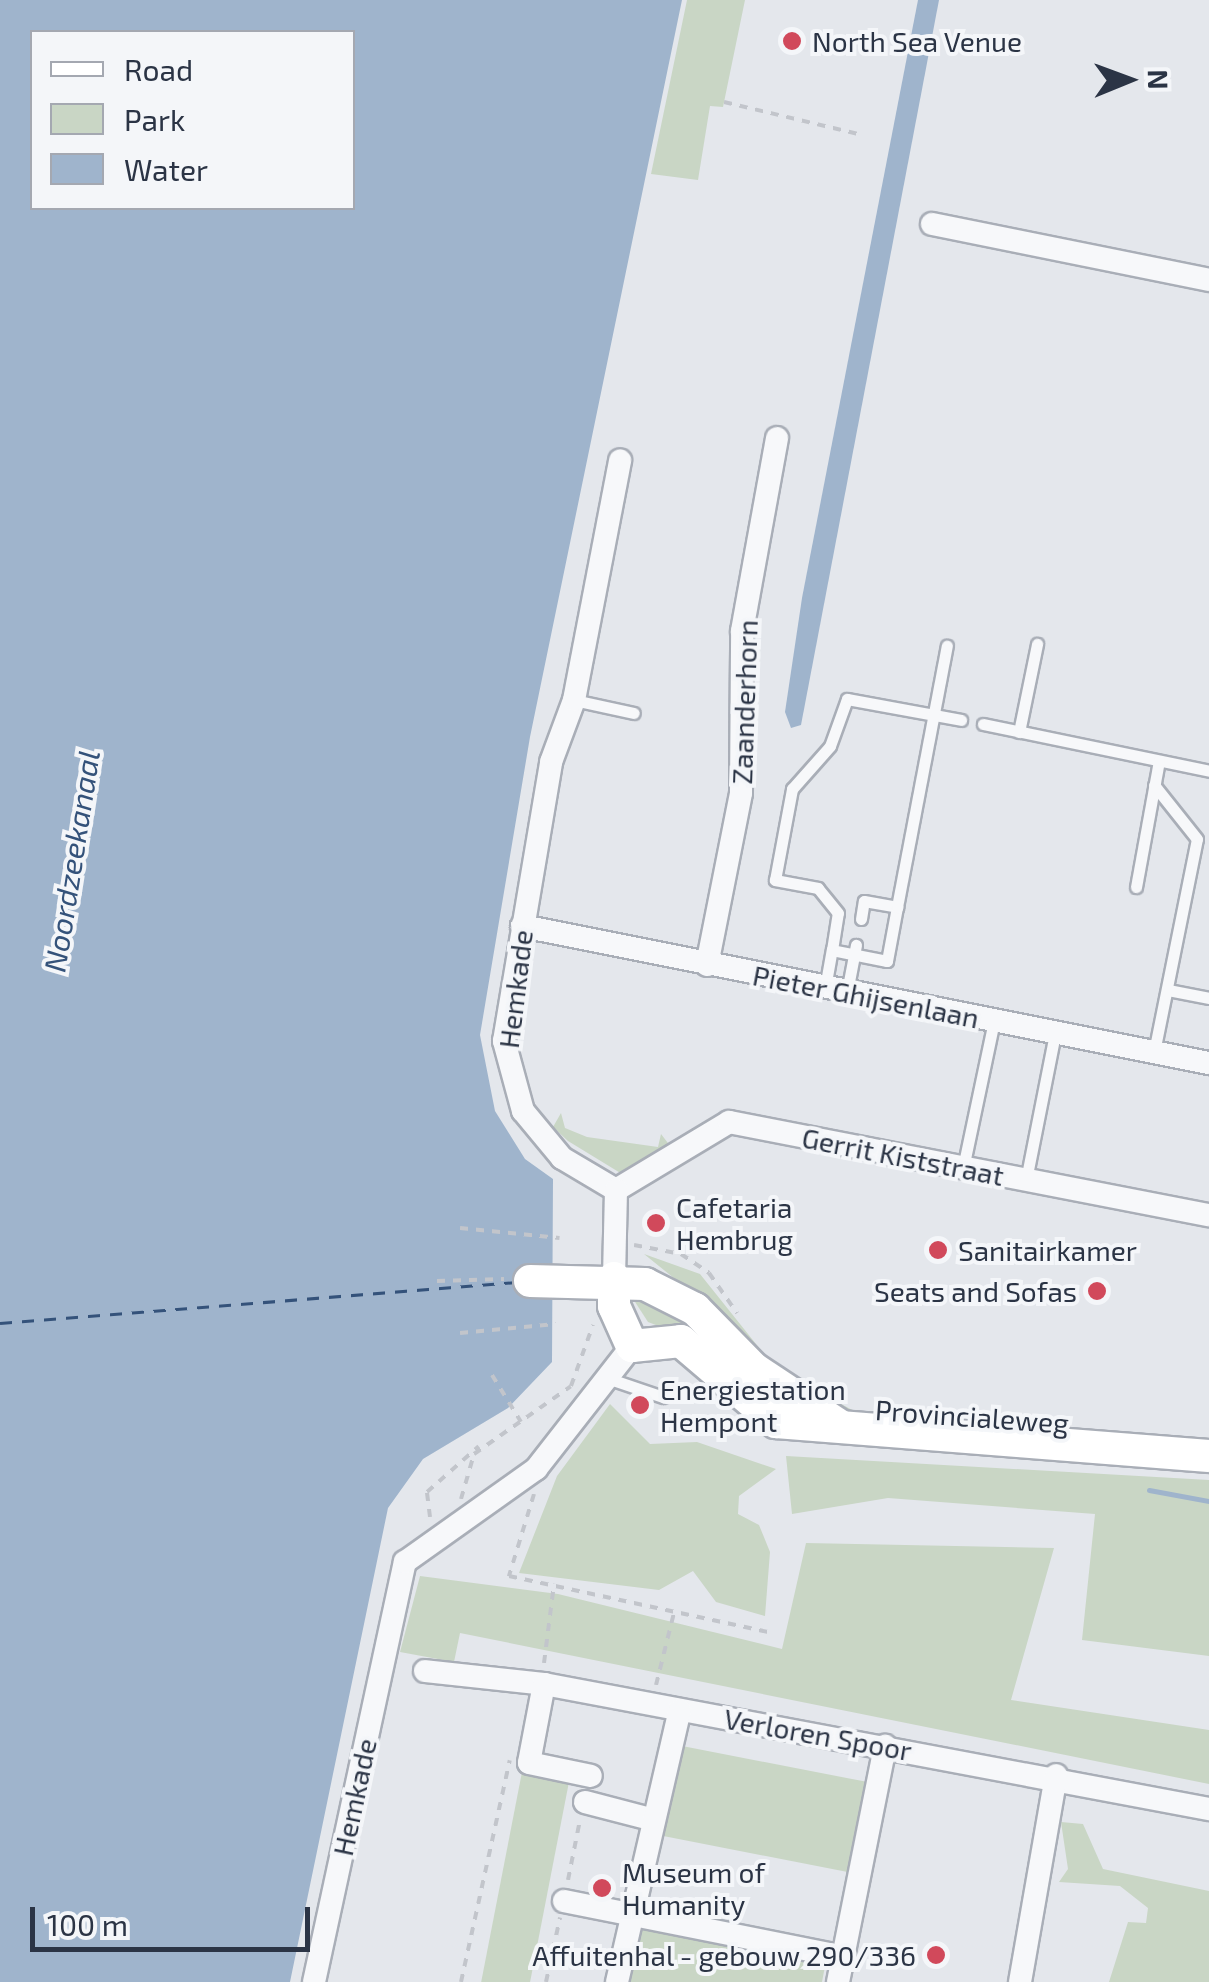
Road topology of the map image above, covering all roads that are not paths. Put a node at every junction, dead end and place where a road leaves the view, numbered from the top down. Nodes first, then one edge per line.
1 (932, 224) dead end
2 (1208, 273) edge
3 (778, 438) dead end
4 (620, 460) dead end
5 (1037, 644) dead end
6 (947, 646) dead end
7 (574, 700) junction
8 (634, 712) dead end
9 (933, 715) junction
10 (960, 720) dead end
11 (983, 724) dead end
12 (1019, 732) junction
13 (1159, 760) junction
14 (1209, 771) edge
15 (1154, 785) junction
16 (1136, 887) dead end
17 (897, 907) junction
18 (861, 919) dead end
19 (522, 926) junction
20 (832, 950) junction
21 (855, 950) junction
22 (707, 964) junction
23 (836, 990) junction
24 (1168, 990) junction
25 (1209, 998) edge
26 (994, 1021) junction
27 (1055, 1033) junction
28 (1154, 1052) junction
29 (1209, 1063) edge
30 (963, 1168) junction
31 (1026, 1180) junction
32 (616, 1190) junction
33 (1209, 1215) edge
34 (611, 1268) junction
35 (524, 1280) road end
36 (632, 1346) junction
37 (604, 1376) junction
38 (663, 1397) dead end
39 (846, 1430) junction
40 (1209, 1456) edge
41 (425, 1671) dead end
42 (544, 1684) junction
43 (680, 1710) junction
44 (885, 1746) junction
45 (591, 1776) dead end
46 (1056, 1776) junction
47 (585, 1802) dead end
48 (1209, 1809) edge
49 (654, 1820) junction
50 (564, 1901) dead end
51 (632, 1916) junction
52 (843, 1957) junction
53 (314, 1982) edge
54 (617, 1982) edge
55 (838, 1982) edge
56 (1020, 1982) edge

1 - 2 street
3 - 22 street, Zaanderhorn
4 - 7 street, Hemkade
5 - 12 lane
6 - 9 lane
7 - 8 lane
7 - 19 street, Hemkade
9 - 10 lane
9 - 17 lane
9 - 20 lane
11 - 12 lane
12 - 13 lane
13 - 14 lane
13 - 15 lane
15 - 16 lane
15 - 24 lane
17 - 18 lane
17 - 21 lane
19 - 22 street, Pieter Ghijsenlaan
19 - 32 street, Hemkade
20 - 21 lane
20 - 23 lane
21 - 23 lane
22 - 23 street, Pieter Ghijsenlaan
23 - 26 street, Pieter Ghijsenlaan
24 - 25 lane
24 - 28 lane
26 - 27 street, Pieter Ghijsenlaan
26 - 30 lane
27 - 28 street, Pieter Ghijsenlaan
27 - 31 lane
28 - 29 street, Pieter Ghijsenlaan
30 - 31 street, Gerrit Kiststraat
30 - 32 street, Gerrit Kiststraat
31 - 33 street, Gerrit Kiststraat
32 - 34 street
34 - 35 main road, Provincialeweg
34 - 36 main road
34 - 39 main road, Provincialeweg
36 - 37 street, Hemkade
36 - 39 main road, Provincialeweg
37 - 38 lane
37 - 53 street, Hemkade
39 - 40 main road, Provincialeweg
41 - 42 street, Verloren Spoor
42 - 43 street, Verloren Spoor
42 - 45 street
43 - 44 street, Verloren Spoor
43 - 49 street
44 - 46 street, Verloren Spoor
44 - 52 street
46 - 48 street, Verloren Spoor
46 - 56 street
47 - 49 street
49 - 51 street
50 - 51 street
51 - 52 street
51 - 54 street
52 - 55 street

